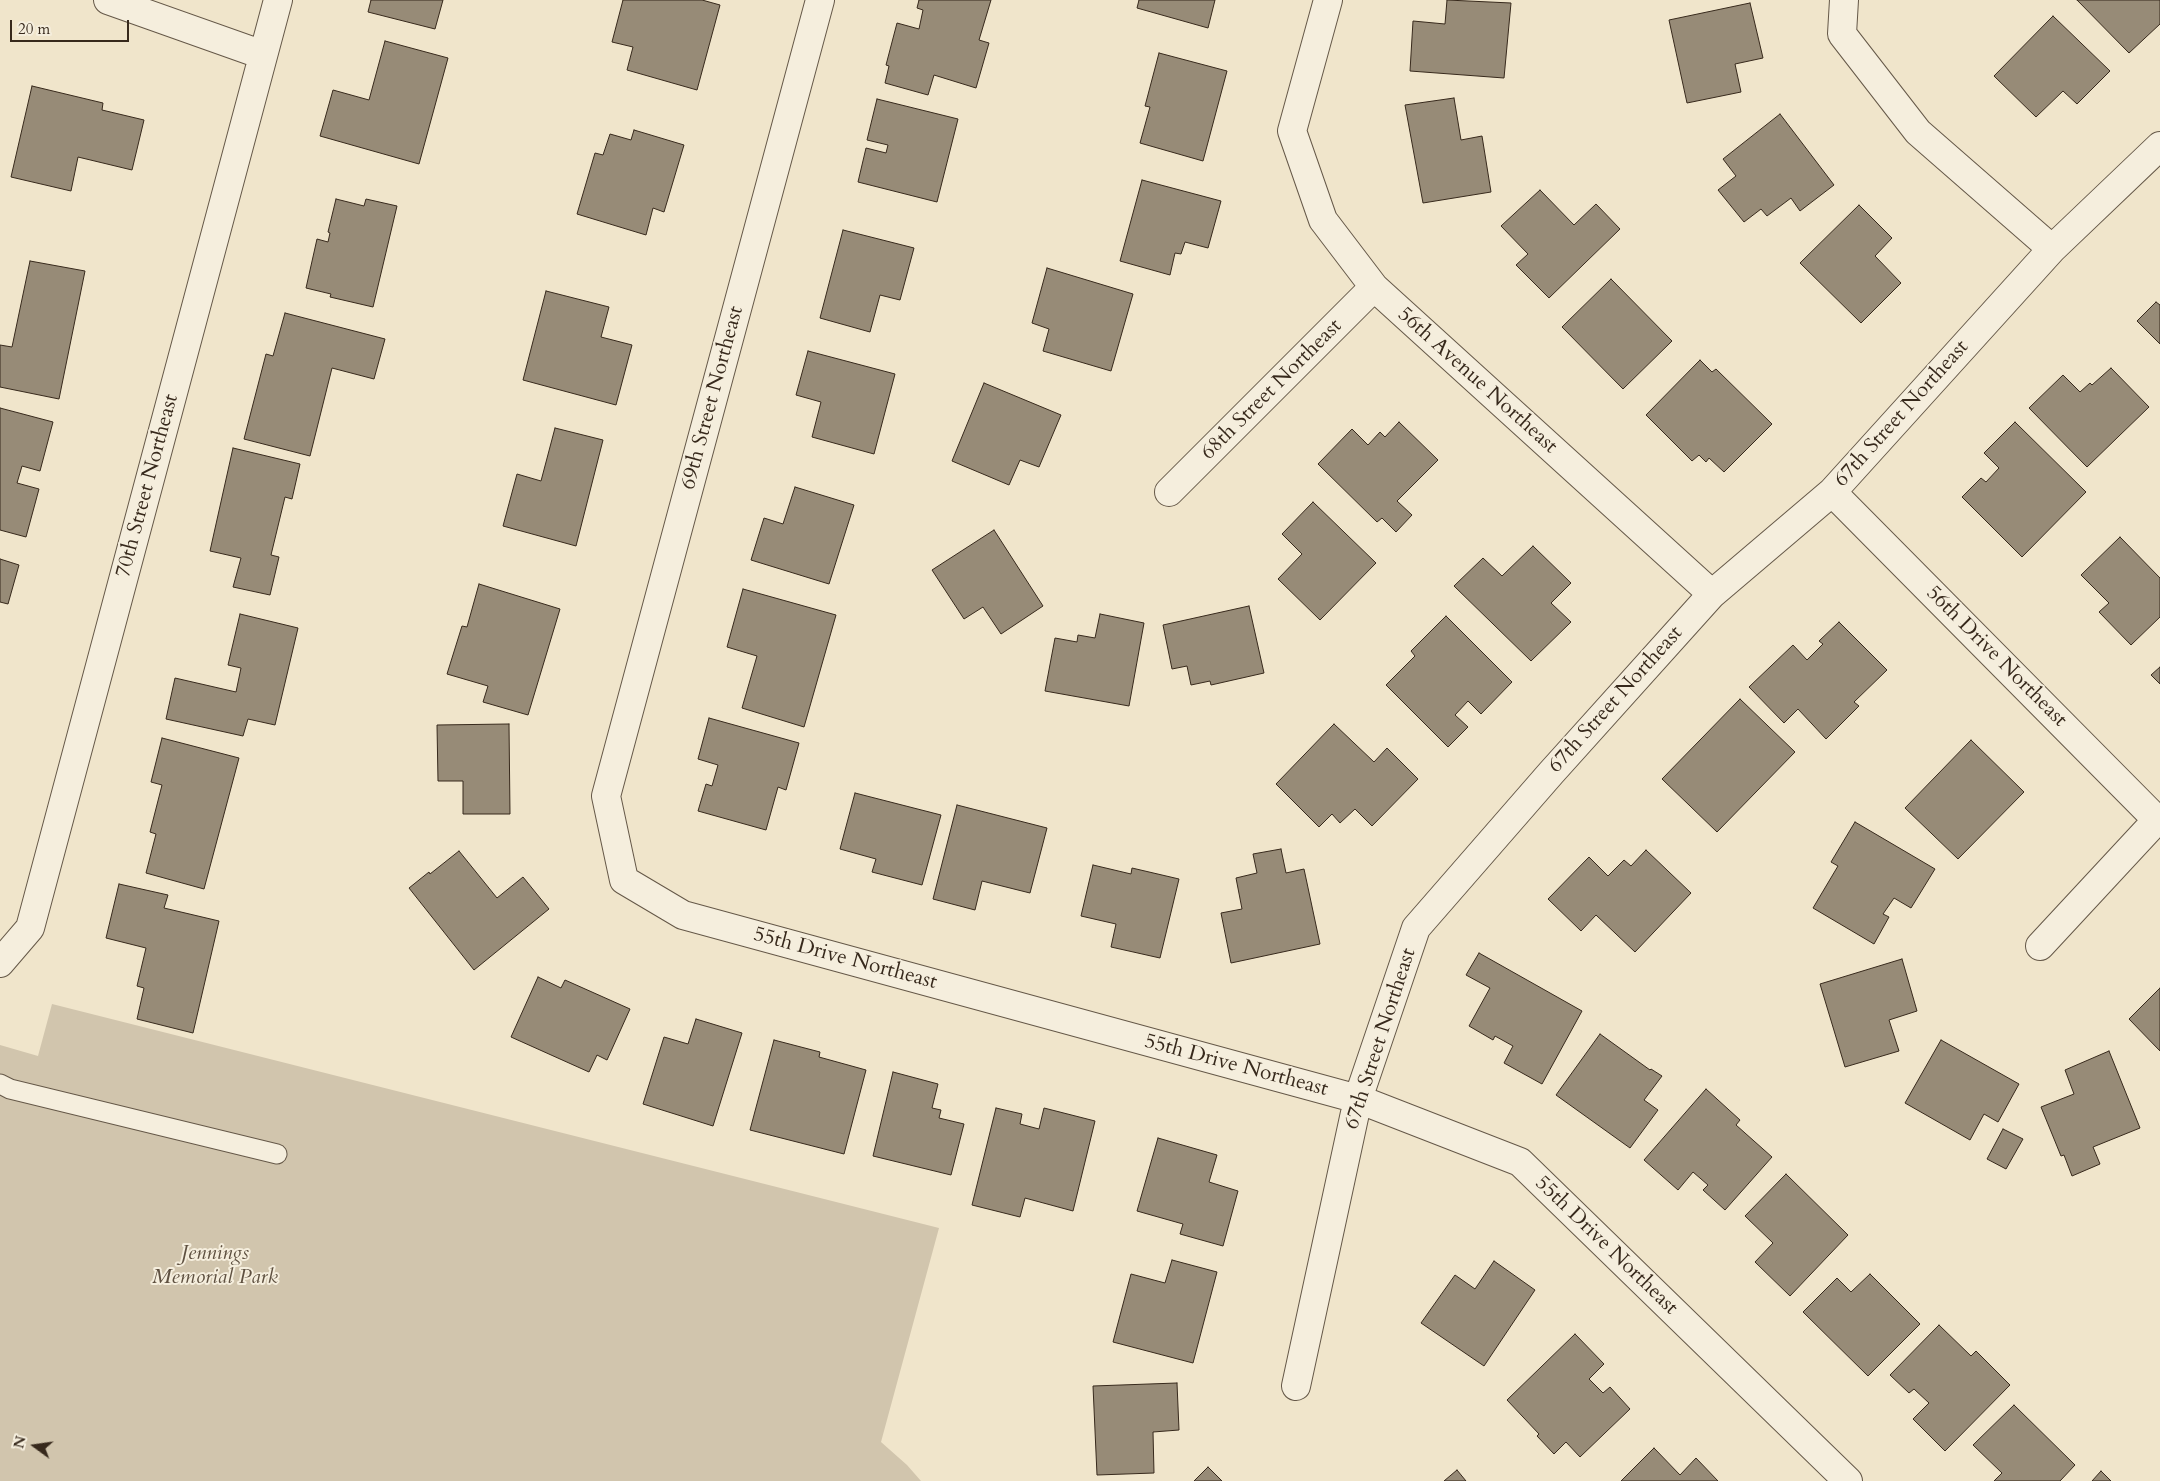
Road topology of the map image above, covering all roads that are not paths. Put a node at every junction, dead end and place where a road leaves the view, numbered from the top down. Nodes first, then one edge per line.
1 (108, 0) edge
2 (278, 0) edge
3 (820, 0) edge
4 (1328, 0) edge
5 (1844, 0) edge
6 (263, 55) junction
7 (2160, 146) edge
8 (2052, 249) junction
9 (1374, 288) junction
10 (1169, 492) dead end
11 (1832, 492) junction
12 (1712, 594) junction
13 (606, 796) joint
14 (2158, 821) edge
15 (2040, 946) dead end
16 (0, 963) edge
17 (0, 1084) edge
18 (1358, 1099) junction
19 (277, 1154) dead end
20 (1296, 1386) dead end
21 (1848, 1481) edge

1 - 6 street
2 - 6 street, 70th Street Northeast
3 - 13 street, 69th Street Northeast
4 - 9 street, 56th Avenue Northeast
5 - 8 street
6 - 16 street, 70th Street Northeast
7 - 8 street, 67th Street Northeast
8 - 11 street, 67th Street Northeast
9 - 10 street, 68th Street Northeast
9 - 12 street, 56th Avenue Northeast
11 - 12 street, 67th Street Northeast
11 - 14 street, 56th Drive Northeast
12 - 18 street, 67th Street Northeast
13 - 18 street, 55th Drive Northeast
14 - 15 street
17 - 19 lane
18 - 20 street, 67th Street Northeast
18 - 21 street, 55th Drive Northeast

